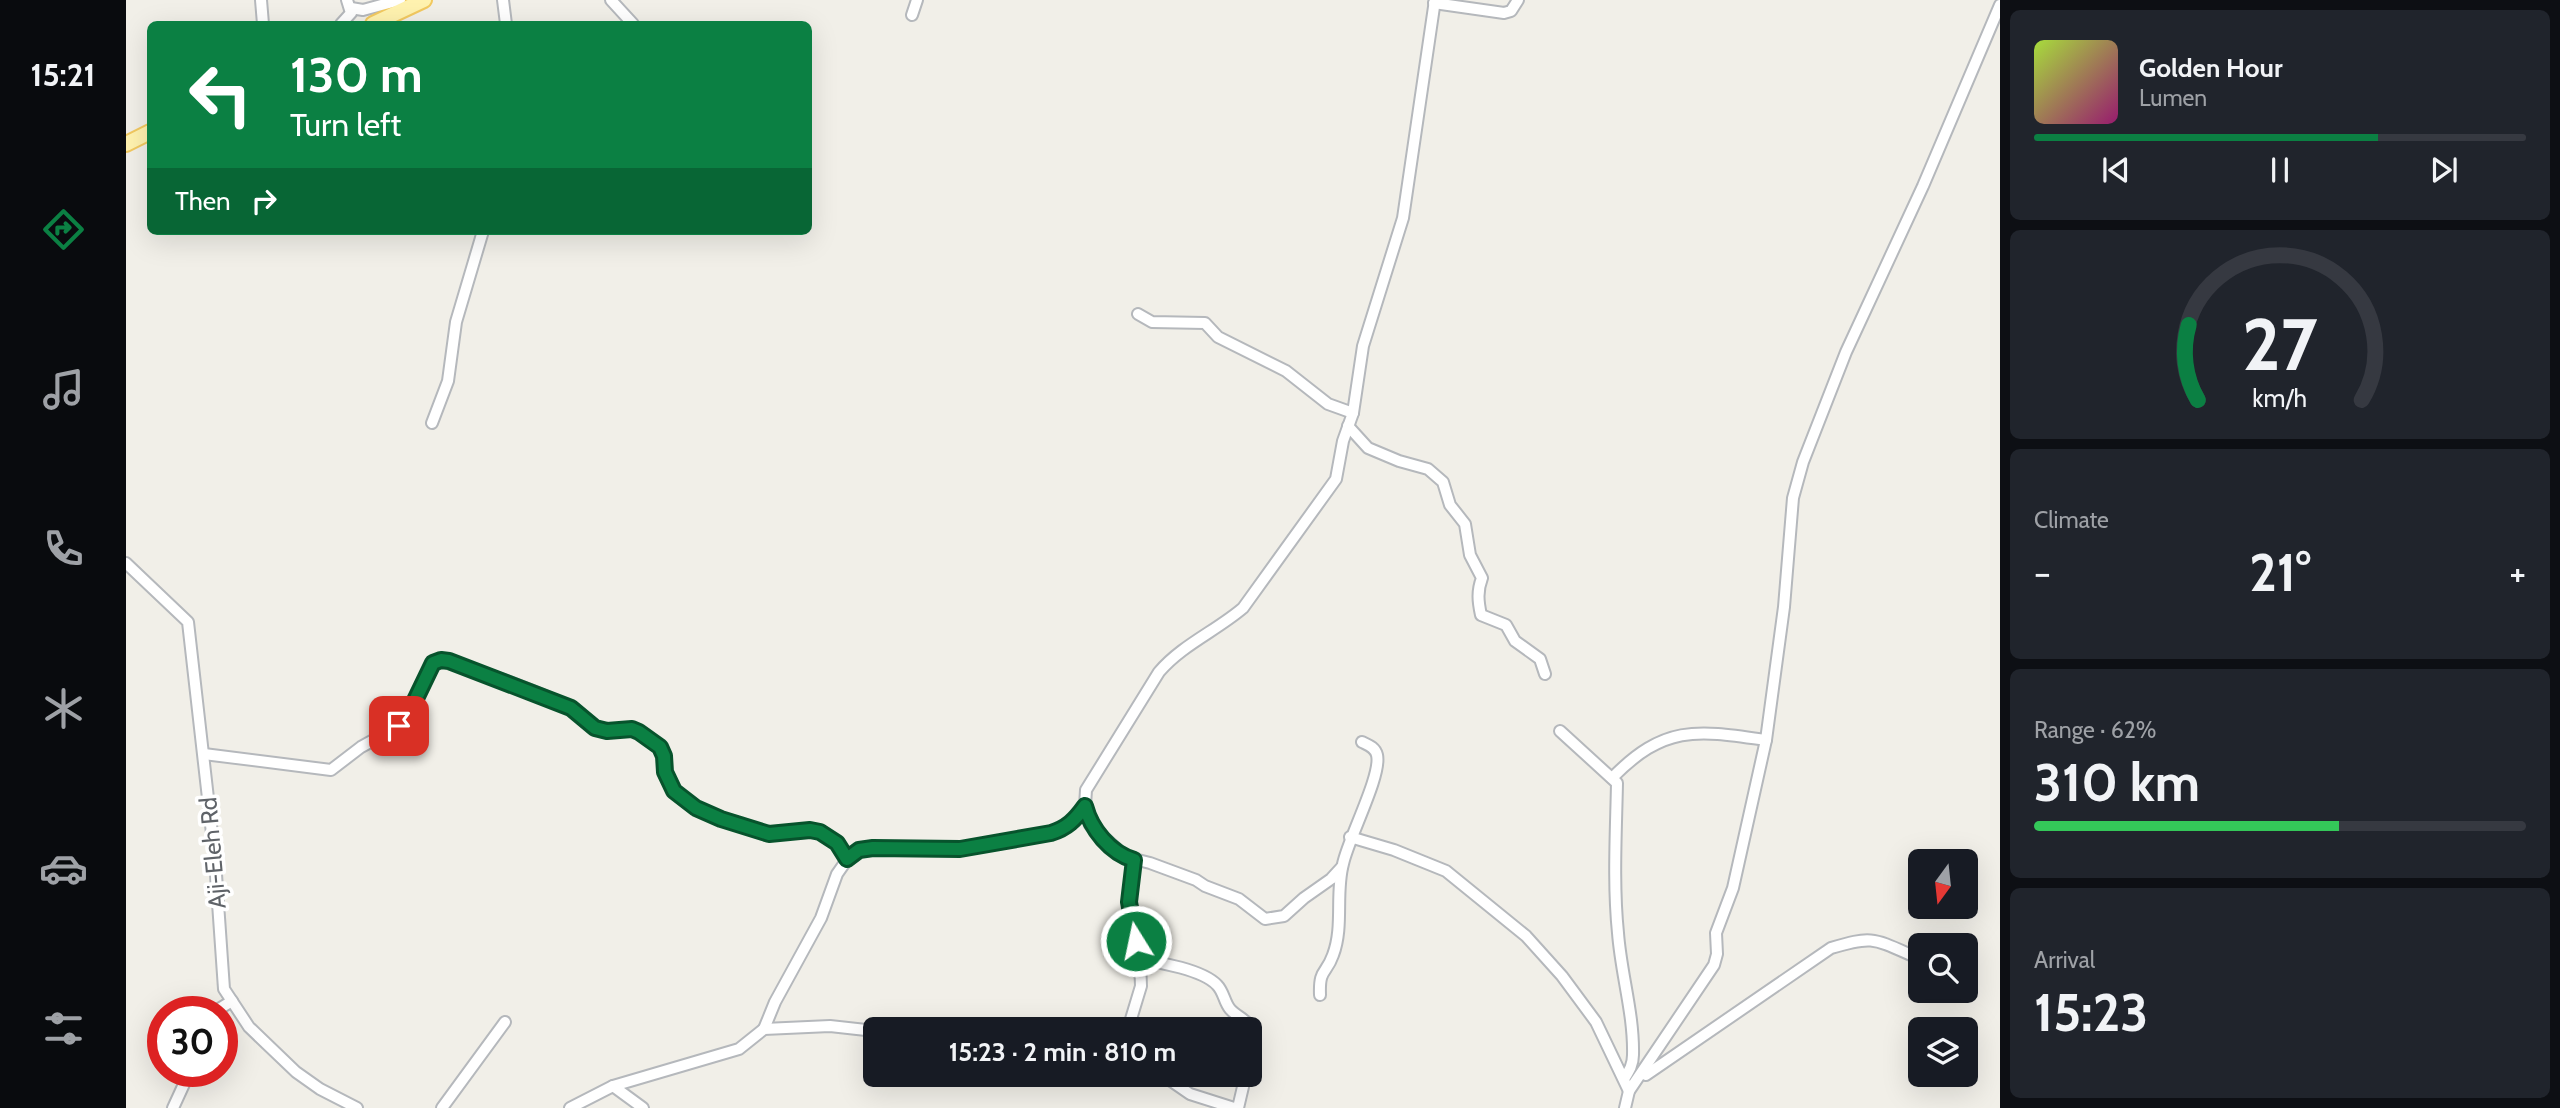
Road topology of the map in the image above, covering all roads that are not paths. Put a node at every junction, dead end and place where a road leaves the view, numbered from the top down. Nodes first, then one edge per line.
1 (261, 0) edge
2 (400, 0) edge
3 (424, 0) edge
4 (503, 0) edge
5 (611, 0) edge
6 (917, 0) edge
7 (1518, 0) edge
8 (1435, 2) edge
9 (349, 4) edge
10 (2000, 5) edge
11 (912, 15) dead end
12 (263, 21) edge
13 (344, 21) edge
14 (379, 21) edge
15 (506, 21) edge
16 (630, 21) edge
17 (147, 134) edge
18 (126, 144) edge
19 (481, 235) edge
20 (1138, 314) dead end
21 (1353, 413) junction
22 (432, 423) dead end
23 (1348, 426) junction
24 (126, 563) edge
25 (1545, 674) dead end
26 (1560, 731) dead end
27 (1766, 740) junction
28 (1362, 742) dead end
29 (204, 754) junction
30 (1612, 778) junction
31 (1085, 806) junction
32 (1350, 837) junction
33 (847, 859) junction
34 (1134, 860) junction
35 (1342, 867) junction
36 (1908, 954) edge
37 (1140, 960) junction
38 (1320, 995) dead end
39 (229, 996) edge
40 (238, 1010) edge
41 (1130, 1017) edge
42 (1240, 1017) edge
43 (505, 1022) dead end
44 (764, 1029) junction
45 (863, 1030) edge
46 (1623, 1079) junction
47 (1638, 1080) junction
48 (613, 1086) junction
49 (183, 1087) edge
50 (1180, 1087) edge
51 (1242, 1087) edge
52 (1629, 1091) junction
53 (173, 1108) edge
54 (357, 1108) edge
55 (442, 1108) edge
56 (570, 1108) edge
57 (643, 1108) edge
58 (1236, 1108) edge
59 (1625, 1108) edge

1 - 12 street
2 - 9 street
3 - 14 main road
4 - 15 street
5 - 16 street
6 - 11 street
7 - 8 street
8 - 21 street
9 - 13 street
10 - 27 street
17 - 18 main road
19 - 22 street
20 - 21 street
21 - 23 street
23 - 25 street
23 - 31 street
24 - 29 street, Aji-Eleh Rd
26 - 30 street
27 - 30 street
27 - 47 street
28 - 32 street
29 - 33 street
29 - 39 street, Aji-Eleh Rd
30 - 46 street
31 - 33 street
31 - 34 street
32 - 35 street
32 - 46 street
33 - 44 street
34 - 35 street
34 - 37 street
35 - 38 street
36 - 47 street
37 - 41 street
37 - 42 street
40 - 54 street, Aji-Eleh Rd
43 - 55 street
44 - 45 street
44 - 48 street
46 - 52 street
47 - 52 street
48 - 56 street
48 - 57 street
49 - 53 street
50 - 58 street
51 - 58 street
52 - 59 street

